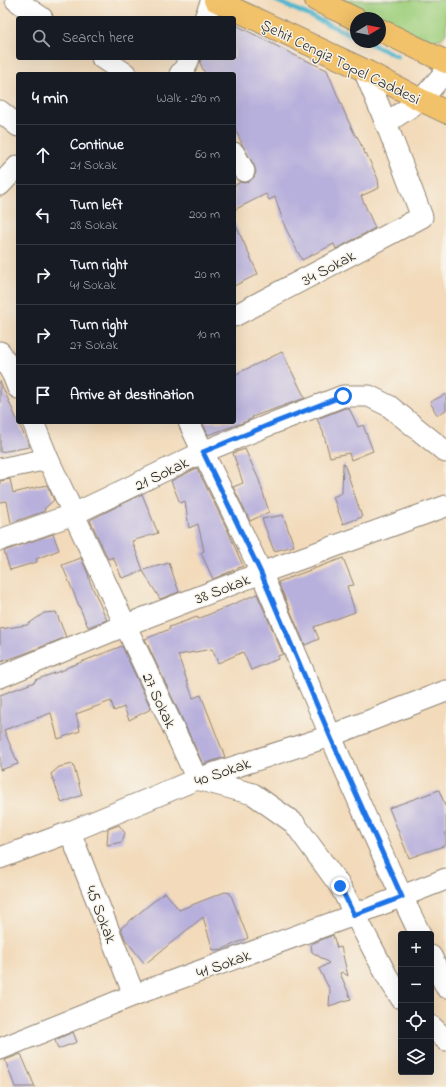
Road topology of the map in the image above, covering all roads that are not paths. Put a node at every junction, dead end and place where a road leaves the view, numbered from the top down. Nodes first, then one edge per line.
1 (16, 0) edge
2 (212, 0) edge
3 (215, 0) edge
4 (316, 0) edge
5 (39, 16) edge
6 (206, 16) edge
7 (350, 16) edge
8 (386, 33) edge
9 (105, 60) edge
10 (446, 62) edge
11 (364, 70) junction
12 (123, 72) edge
13 (446, 72) edge
14 (421, 100) junction
15 (0, 111) edge
16 (446, 112) edge
17 (386, 123) junction
18 (16, 124) edge
19 (16, 168) edge
20 (0, 186) edge
21 (236, 315) edge
22 (0, 352) edge
23 (10, 380) edge
24 (34, 424) edge
25 (190, 424) edge
26 (203, 452) junction
27 (446, 452) edge
28 (48, 459) junction
29 (0, 469) edge
30 (446, 506) edge
31 (74, 514) junction
32 (0, 540) edge
33 (261, 573) junction
34 (126, 625) junction
35 (0, 677) edge
36 (446, 691) edge
37 (330, 736) junction
38 (196, 779) junction
39 (70, 832) junction
40 (0, 858) edge
41 (446, 878) edge
42 (402, 897) junction
43 (354, 915) junction
44 (419, 931) edge
45 (434, 962) edge
46 (446, 987) edge
47 (398, 993) edge
48 (134, 995) junction
49 (434, 1029) edge
50 (446, 1040) edge
51 (0, 1049) edge

1 - 5 street
2 - 6 street
3 - 11 main road, Şehit Cengiz Topel Caddesi
4 - 7 main road
8 - 10 main road
9 - 12 street
11 - 14 main road, Şehit Cengiz Topel Caddesi
11 - 17 street
13 - 14 street
14 - 16 main road, Şehit Cengiz Topel Caddesi
14 - 17 street
15 - 18 street
17 - 21 street, 34 Sokak
19 - 20 street
22 - 23 street
24 - 28 street, 27 Sokak
25 - 26 street
26 - 27 street, 21 Sokak
26 - 31 street, 21 Sokak
26 - 33 street
28 - 29 street
28 - 31 street, 27 Sokak
30 - 33 street, 38 Sokak
31 - 32 street, 21 Sokak
31 - 34 street, 27 Sokak
33 - 34 street, 38 Sokak
33 - 37 street
34 - 35 street, 38 Sokak
34 - 38 street, 27 Sokak
36 - 37 street, 40 Sokak
37 - 38 street, 40 Sokak
37 - 42 street
38 - 39 street, 40 Sokak
38 - 43 street
39 - 40 street, 40 Sokak
39 - 48 street, 45 Sokak
41 - 42 street, 41 Sokak
42 - 43 street, 41 Sokak
42 - 44 street
43 - 47 street
43 - 48 street, 41 Sokak
45 - 46 street
48 - 51 street, 41 Sokak
49 - 50 street

